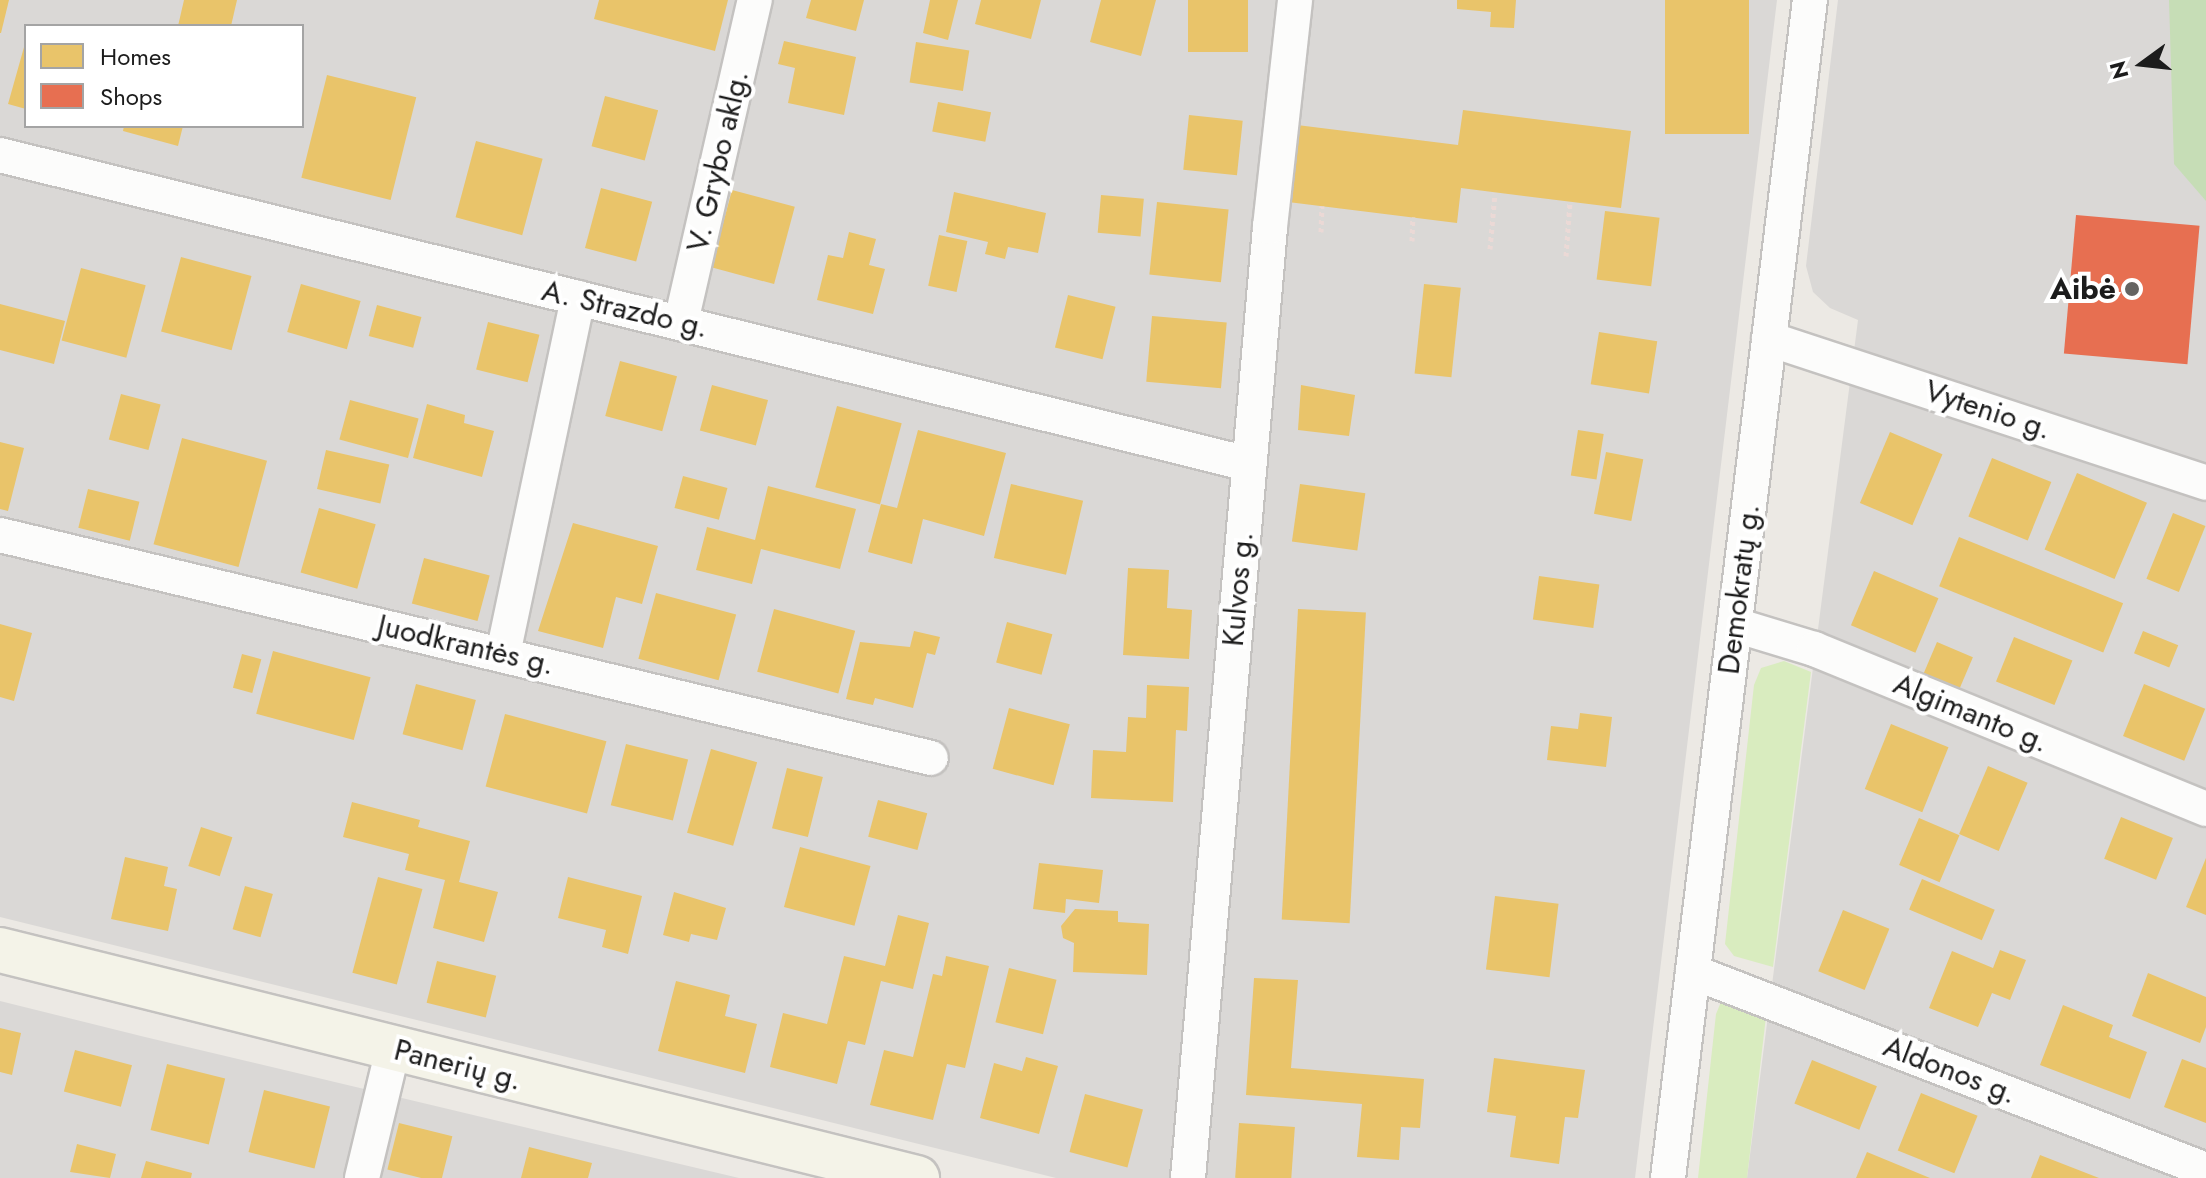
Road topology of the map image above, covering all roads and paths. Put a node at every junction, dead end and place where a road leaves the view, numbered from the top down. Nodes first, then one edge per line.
1 (755, 0) edge
2 (1295, 0) edge
3 (1810, 0) edge
4 (0, 155) edge
5 (1495, 193) dead end
6 (1570, 202) dead end
7 (1322, 206) dead end
8 (1413, 217) dead end
9 (1321, 232) dead end
10 (1412, 241) dead end
11 (1490, 249) dead end
12 (1566, 256) dead end
13 (578, 298) junction
14 (681, 322) junction
15 (1769, 339) junction
16 (1249, 464) junction
17 (2206, 483) edge
18 (0, 535) edge
19 (1735, 625) junction
20 (503, 654) junction
21 (931, 758) dead end
22 (2206, 809) edge
23 (0, 950) edge
24 (1693, 972) junction
25 (393, 1049) junction
26 (2206, 1170) edge
27 (362, 1178) edge
28 (917, 1178) edge
29 (1188, 1178) edge
30 (1668, 1178) edge

1 - 14 street, V. Grybo aklg.
2 - 16 street, Kulvos g.
3 - 15 street, Demokratų g.
4 - 13 street, A. Strazdo g.
5 - 11 path
6 - 12 path
7 - 9 path
8 - 10 path
13 - 14 street, A. Strazdo g.
13 - 20 street
14 - 16 street, A. Strazdo g.
15 - 17 street, Vytenio g.
15 - 19 street, Demokratų g.
16 - 29 street, Kulvos g.
18 - 20 street, Juodkrantės g.
19 - 22 street, Algimanto g.
19 - 24 street, Demokratų g.
20 - 21 street, Juodkrantės g.
23 - 25 main road, Panerių g.
24 - 26 street, Aldonos g.
24 - 30 street, Demokratų g.
25 - 27 street
25 - 28 main road, Panerių g.

